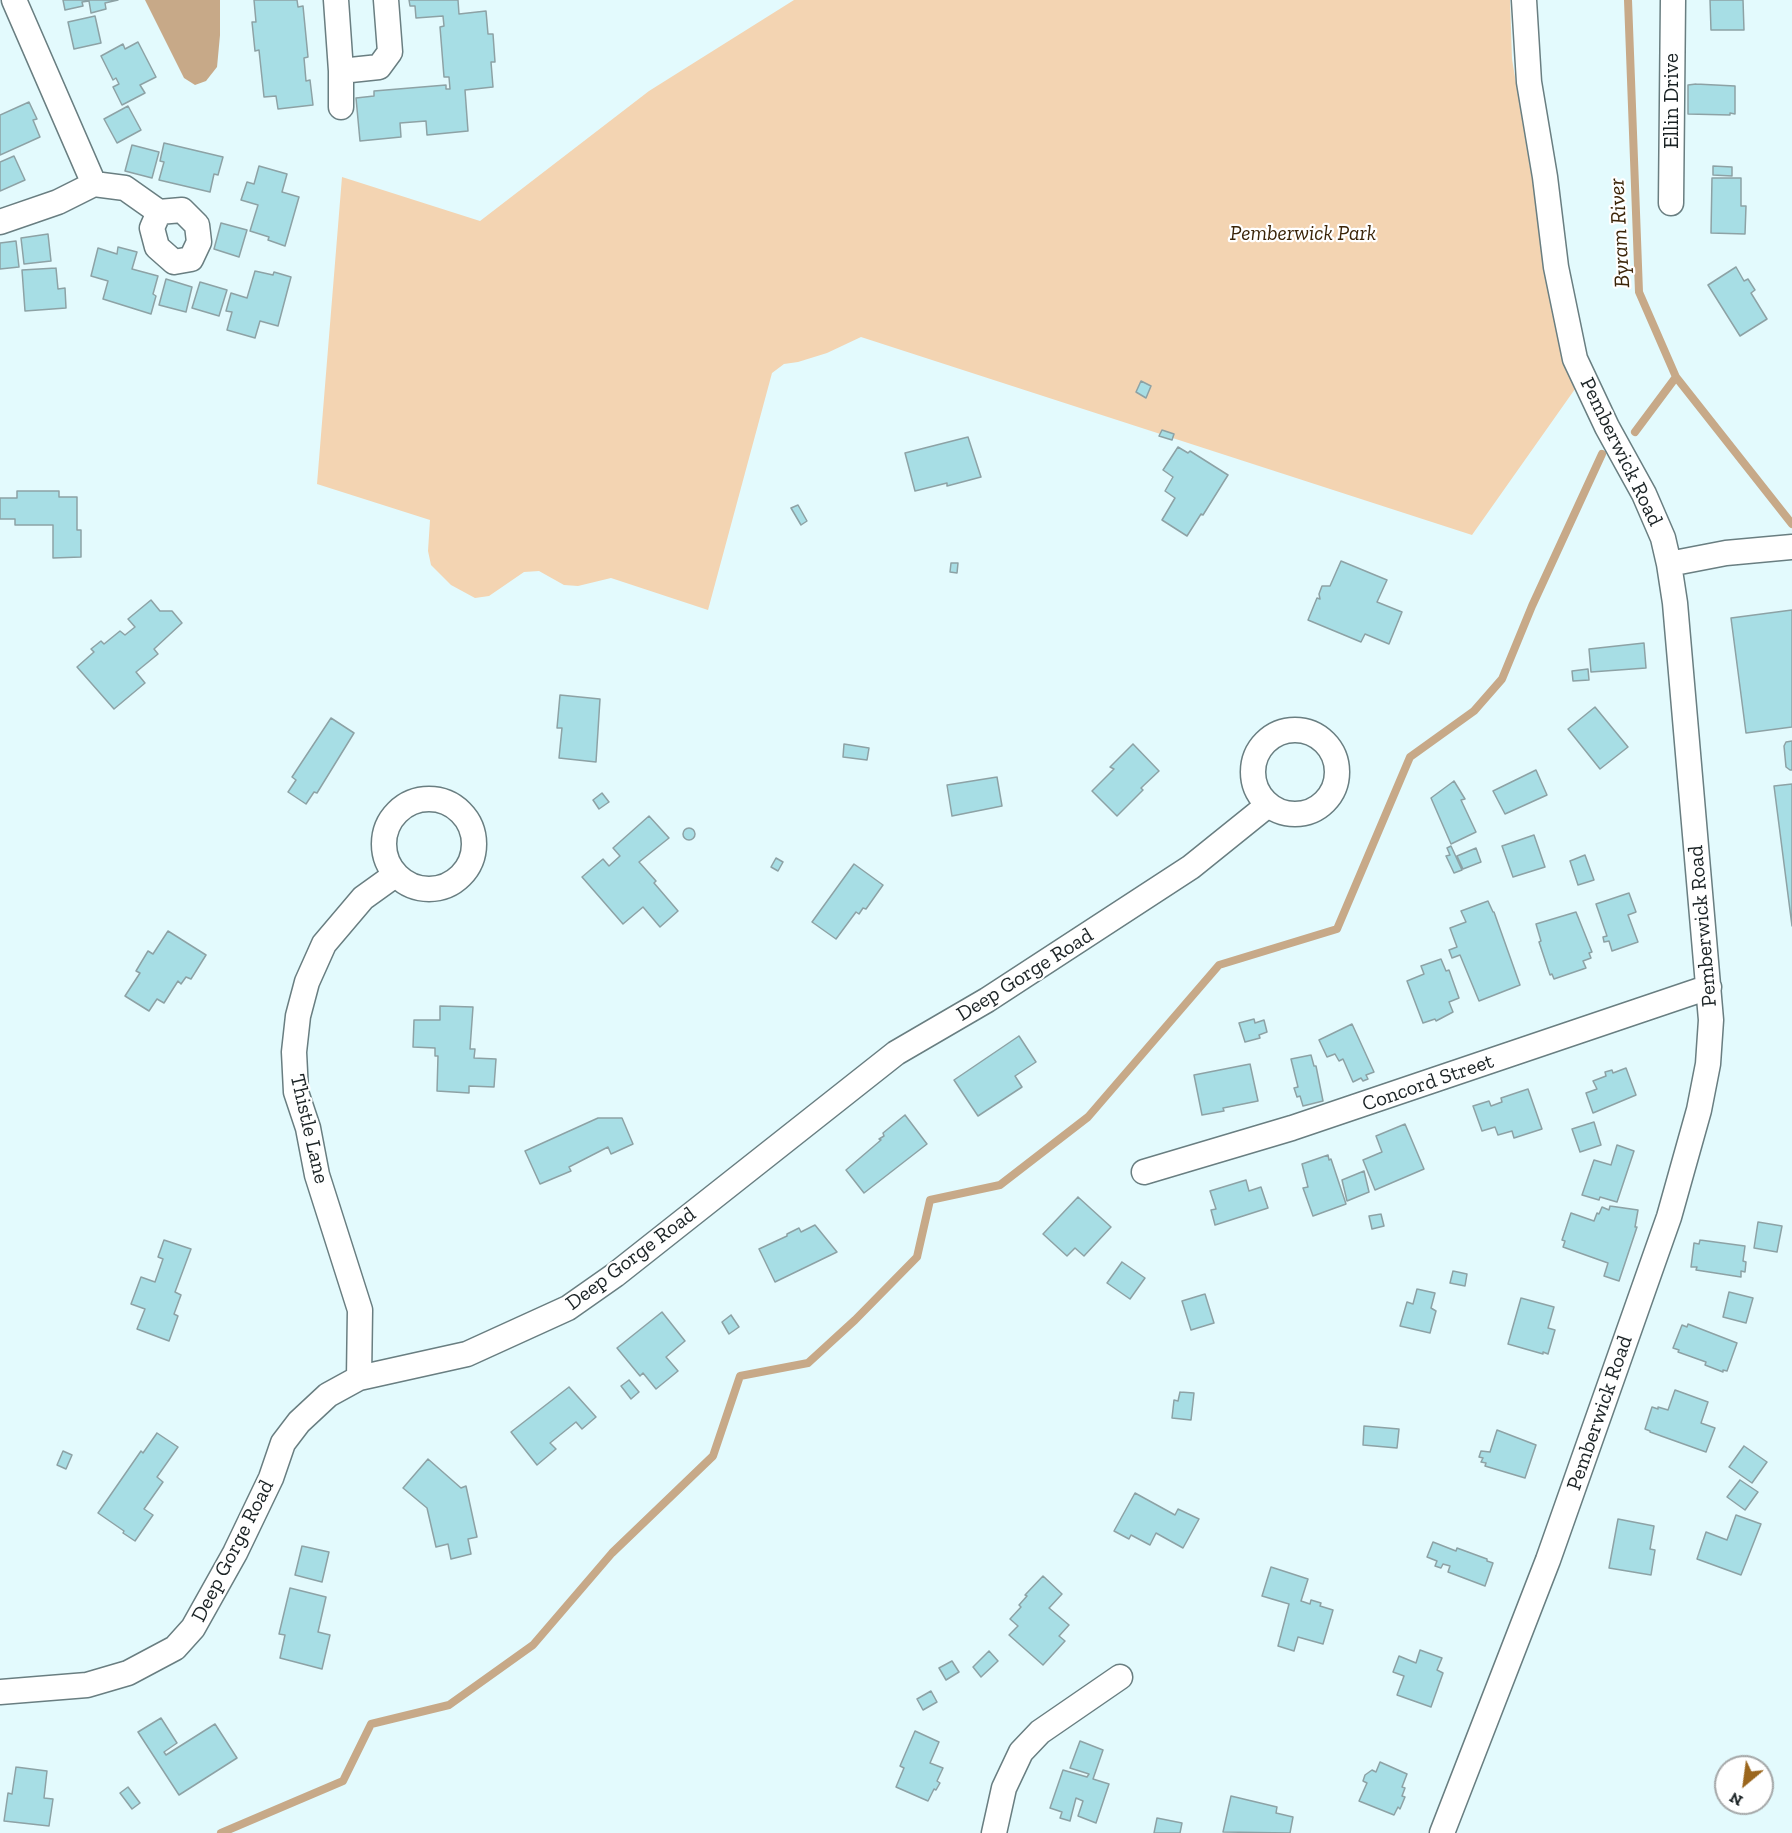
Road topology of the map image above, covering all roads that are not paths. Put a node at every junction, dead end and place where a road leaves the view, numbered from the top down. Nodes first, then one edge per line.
1 (14, 0) edge
2 (336, 0) edge
3 (386, 0) edge
4 (1524, 0) edge
5 (1672, 0) edge
6 (341, 71) junction
7 (341, 107) dead end
8 (94, 184) junction
9 (1671, 203) dead end
10 (159, 212) dead end
11 (0, 222) edge
12 (1792, 547) edge
13 (1668, 564) junction
14 (1268, 805) dead end
15 (395, 875) dead end
16 (1709, 987) junction
17 (1144, 1172) dead end
18 (359, 1378) junction
19 (1120, 1677) dead end
20 (0, 1692) edge
21 (994, 1833) edge
22 (1442, 1833) edge

1 - 8 street
2 - 6 street
3 - 6 street
4 - 13 street, Pemberwick Road
5 - 9 street, Ellin Drive
6 - 7 street
8 - 10 street
8 - 11 street
12 - 13 street
13 - 16 street, Pemberwick Road
14 - 18 street, Deep Gorge Road
15 - 18 street, Thistle Lane
16 - 17 street, Concord Street
16 - 22 street, Pemberwick Road
18 - 20 street, Deep Gorge Road
19 - 21 street

